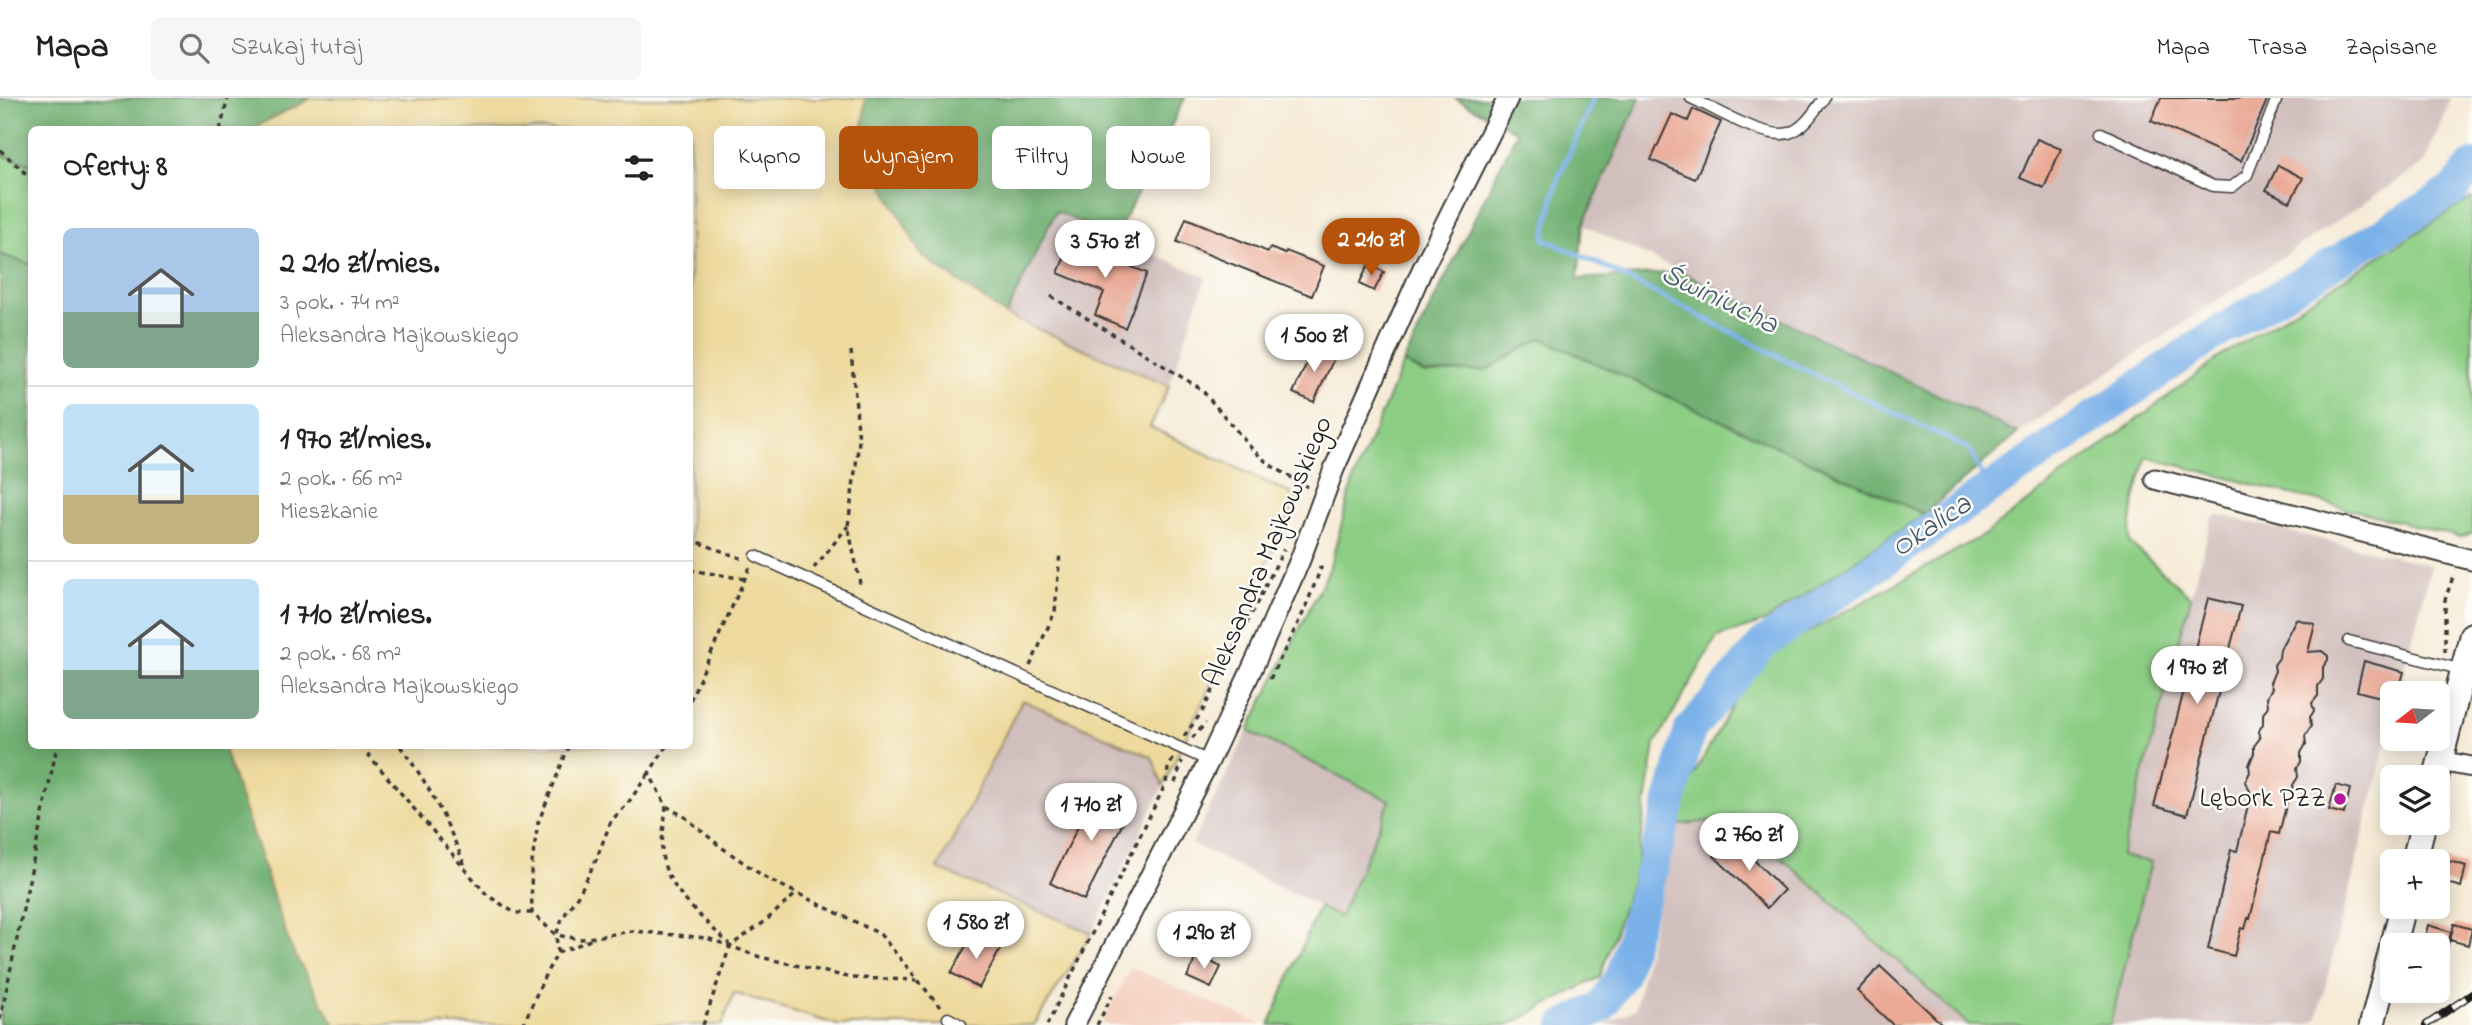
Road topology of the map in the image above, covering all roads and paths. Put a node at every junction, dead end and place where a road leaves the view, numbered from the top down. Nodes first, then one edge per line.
1 (228, 98) edge
2 (1508, 98) edge
3 (1692, 98) edge
4 (1824, 98) edge
5 (2277, 98) edge
6 (221, 126) edge
7 (2101, 133) dead end
8 (0, 150) edge
9 (28, 175) edge
10 (1051, 296) dead end
11 (850, 351) dead end
12 (2155, 479) dead end
13 (1324, 495) junction
14 (848, 526) junction
15 (693, 540) edge
16 (1060, 552) dead end
17 (756, 556) dead end
18 (2472, 560) edge
19 (693, 570) edge
20 (805, 578) junction
21 (745, 579) junction
22 (2450, 583) dead end
23 (864, 605) junction
24 (2472, 635) edge
25 (2349, 641) dead end
26 (2453, 668) junction
27 (1025, 677) junction
28 (693, 693) edge
29 (56, 749) edge
30 (364, 749) edge
31 (402, 749) edge
32 (568, 749) edge
33 (665, 749) edge
34 (1209, 761) junction
35 (2439, 765) edge
36 (2472, 767) edge
37 (2450, 768) edge
38 (649, 773) junction
39 (666, 806) junction
40 (467, 871) junction
41 (797, 893) junction
42 (532, 913) junction
43 (556, 935) junction
44 (604, 935) junction
45 (730, 946) junction
46 (558, 953) junction
47 (917, 980) junction
48 (2380, 995) edge
49 (948, 1018) joint
50 (0, 1020) edge
51 (523, 1025) edge
52 (703, 1025) edge
53 (961, 1025) edge
54 (1074, 1025) edge
55 (2372, 1025) edge

1 - 6 path
2 - 13 street, Aleksandra Majkowskiego
3 - 4 lane
5 - 7 lane
8 - 9 path
10 - 13 path
11 - 14 path
12 - 18 street
13 - 34 street, Aleksandra Majkowskiego
14 - 20 path
14 - 23 path
15 - 21 path
16 - 27 path
17 - 20 lane
19 - 21 path
20 - 23 lane
21 - 28 path
22 - 26 path
23 - 27 lane
24 - 26 street
25 - 26 lane
26 - 35 street
27 - 34 lane
29 - 50 path
30 - 40 path
31 - 40 path
32 - 42 path
33 - 38 path
34 - 54 street, Aleksandra Majkowskiego
36 - 37 street
38 - 39 path
38 - 43 path
39 - 41 path
39 - 45 path
40 - 42 path
41 - 45 path
41 - 47 path
42 - 43 path
43 - 44 path
43 - 46 path
44 - 45 path
44 - 46 path
45 - 47 path
45 - 52 path
46 - 51 path
47 - 49 path
48 - 55 street
49 - 53 lane

